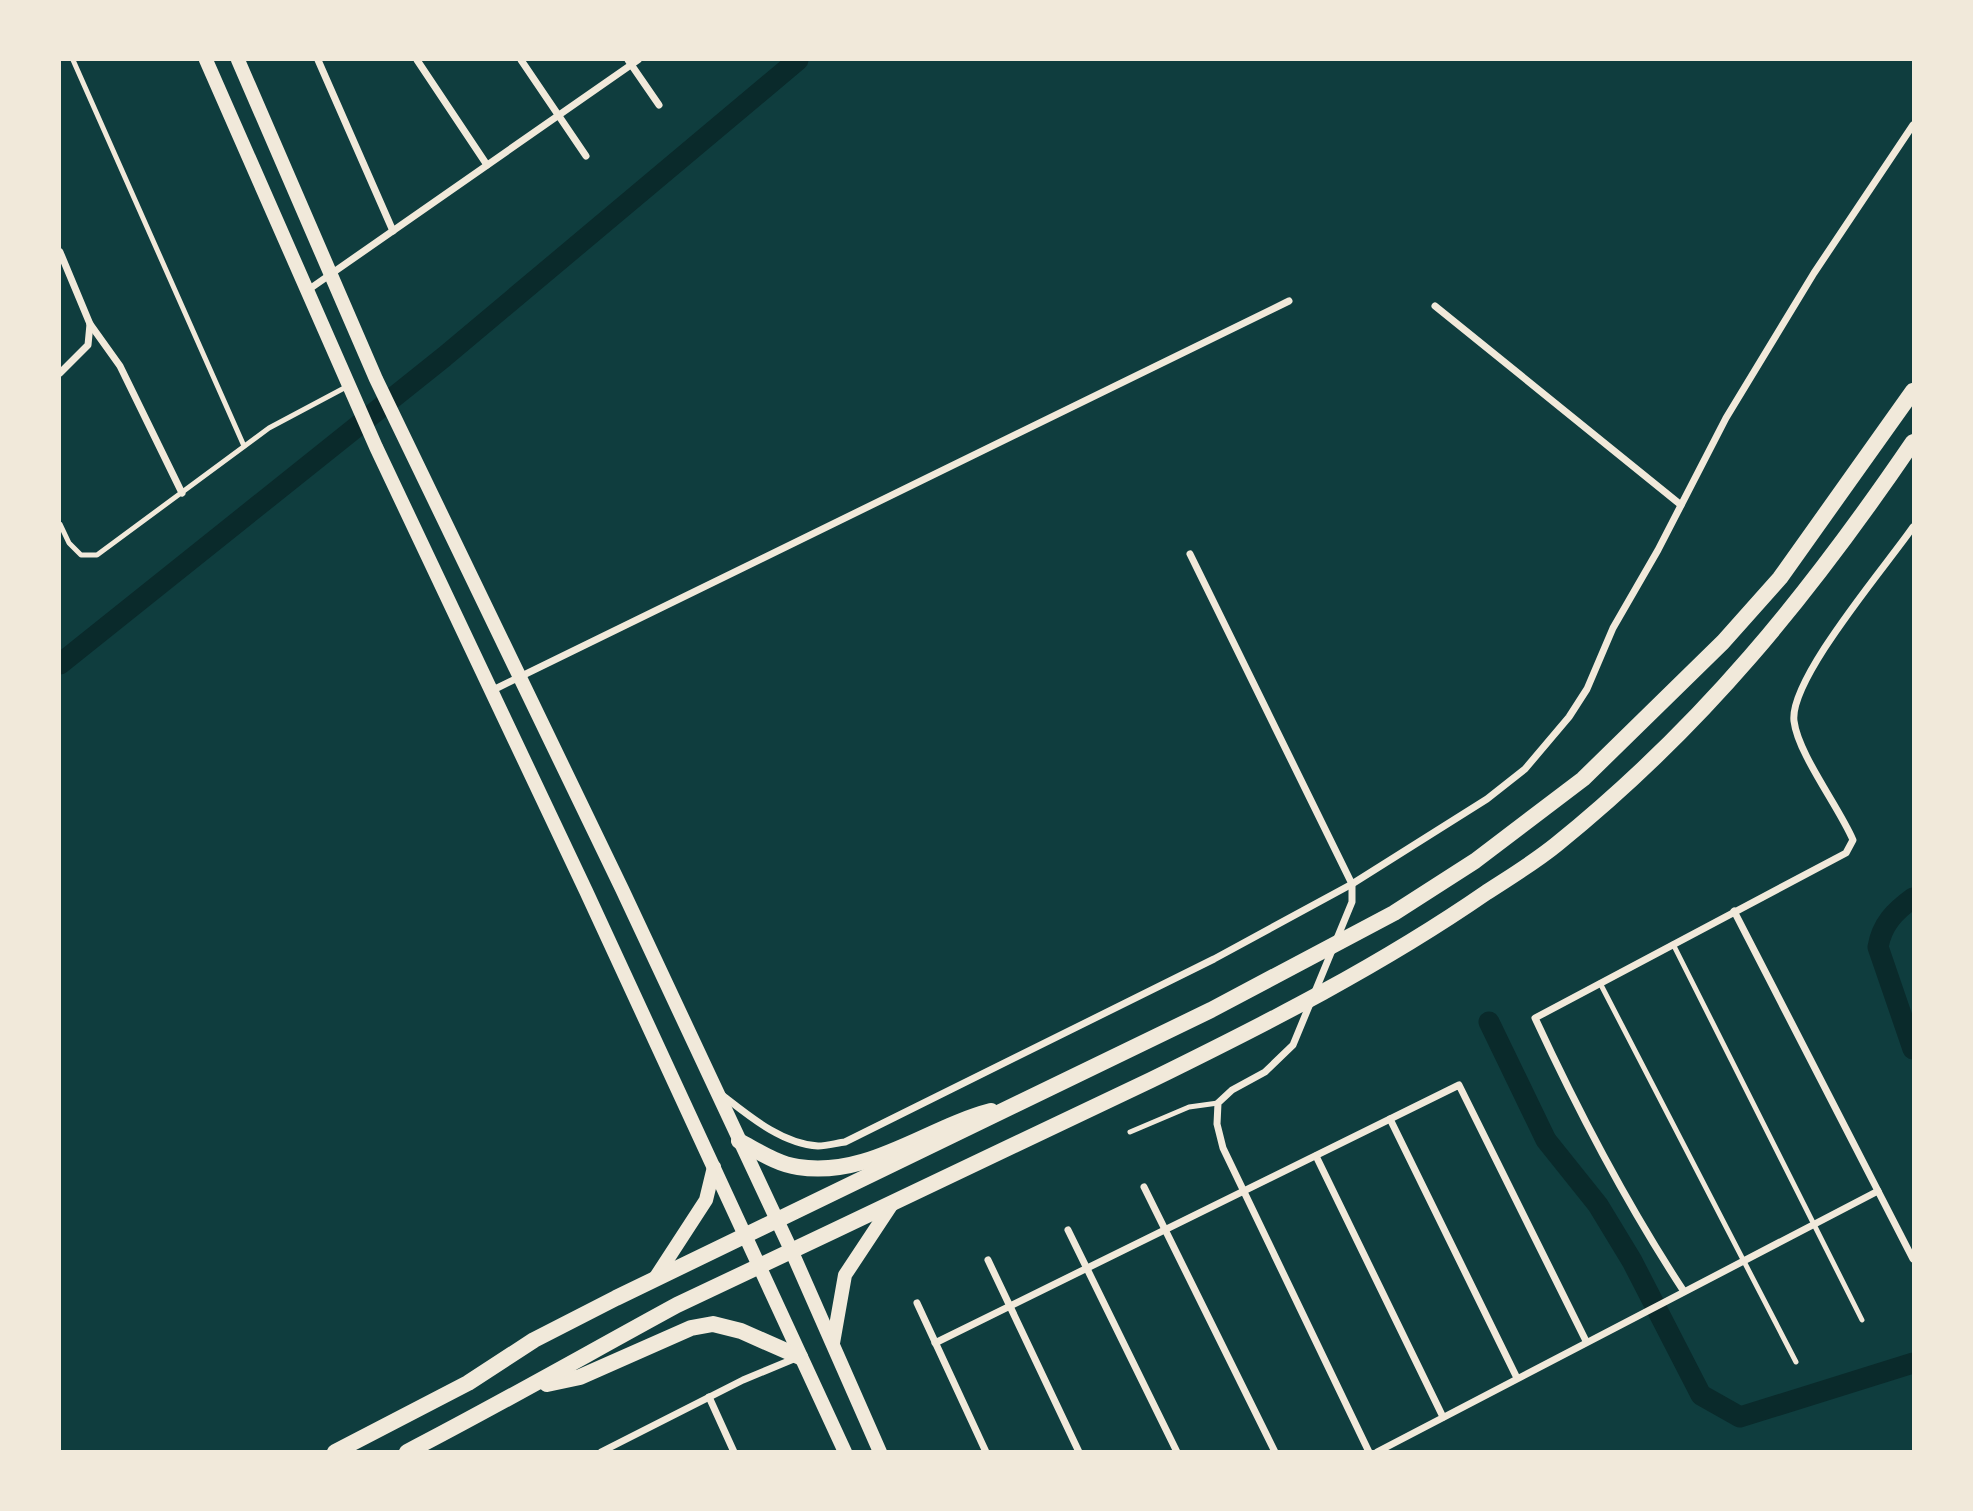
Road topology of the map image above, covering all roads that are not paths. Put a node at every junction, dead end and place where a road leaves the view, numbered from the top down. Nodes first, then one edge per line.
1 (73, 60) edge
2 (206, 60) edge
3 (238, 60) edge
4 (318, 60) edge
5 (417, 60) edge
6 (521, 60) edge
7 (632, 61) edge
8 (659, 104) dead end
9 (558, 115) junction
10 (1913, 125) edge
11 (586, 156) dead end
12 (487, 165) junction
13 (393, 230) junction
14 (60, 252) edge
15 (330, 276) junction
16 (307, 291) junction
17 (1289, 301) dead end
18 (1434, 306) dead end
19 (90, 324) junction
20 (60, 373) edge
21 (348, 386) junction
22 (1913, 391) edge
23 (1913, 442) edge
24 (244, 446) junction
25 (182, 492) junction
26 (1681, 505) junction
27 (60, 524) edge
28 (1913, 527) edge
29 (1189, 554) dead end
30 (520, 677) junction
31 (491, 692) junction
32 (1352, 884) junction
33 (1734, 911) junction
34 (1335, 944) junction
35 (1673, 944) junction
36 (1600, 983) junction
37 (1314, 998) junction
38 (716, 1090) junction
39 (1024, 1103) junction
40 (1218, 1103) junction
41 (1390, 1119) junction
42 (1130, 1132) dead end
43 (740, 1140) junction
44 (1316, 1156) junction
45 (714, 1167) junction
46 (1144, 1186) dead end
47 (1244, 1191) junction
48 (1878, 1191) junction
49 (892, 1204) junction
50 (777, 1223) junction
51 (1814, 1224) junction
52 (1068, 1230) dead end
53 (1165, 1230) junction
54 (746, 1236) junction
55 (792, 1252) junction
56 (1913, 1259) edge
57 (988, 1260) dead end
58 (1743, 1260) junction
59 (760, 1266) junction
60 (1087, 1268) junction
61 (654, 1280) junction
62 (1683, 1290) junction
63 (917, 1303) dead end
64 (1010, 1307) junction
65 (1862, 1320) dead end
66 (1586, 1341) junction
67 (935, 1343) junction
68 (833, 1344) junction
69 (800, 1357) junction
70 (1796, 1362) dead end
71 (1517, 1378) junction
72 (535, 1386) junction
73 (709, 1397) junction
74 (1443, 1417) junction
75 (335, 1451) edge
76 (407, 1451) edge
77 (601, 1451) edge
78 (734, 1451) edge
79 (845, 1451) edge
80 (880, 1451) edge
81 (986, 1451) edge
82 (1079, 1451) edge
83 (1177, 1451) edge
84 (1275, 1451) edge
85 (1369, 1451) edge
86 (1377, 1451) edge

1 - 24 lane
2 - 16 main road
3 - 15 main road
4 - 13 street
5 - 12 street
6 - 9 street
7 - 8 street
7 - 9 street
9 - 11 street
9 - 12 street
10 - 26 street
12 - 13 street
13 - 15 street
14 - 19 street
15 - 16 street
15 - 30 main road
16 - 21 main road
17 - 30 street
18 - 26 street
19 - 20 street
19 - 25 street
21 - 24 lane
21 - 31 main road
22 - 34 main road
23 - 37 main road
24 - 25 lane
25 - 27 lane
26 - 32 street
28 - 33 street
29 - 32 street
30 - 31 street
30 - 38 main road
31 - 45 main road
32 - 34 street
32 - 38 street
33 - 35 street
33 - 48 street
34 - 37 street
34 - 39 main road
35 - 36 street
35 - 51 lane
36 - 58 lane
36 - 62 street
37 - 40 street
37 - 49 main road
38 - 43 main road
39 - 43 main road
39 - 50 main road
40 - 42 lane
40 - 47 street
41 - 44 street
41 - 66 street
41 - 71 street
43 - 50 main road
44 - 47 street
44 - 74 street
45 - 54 main road
45 - 61 main road
46 - 53 street
47 - 53 street
47 - 85 street
48 - 51 street
48 - 56 street
49 - 55 main road
49 - 68 main road
50 - 54 main road
50 - 55 main road
51 - 58 street
51 - 65 lane
52 - 60 street
53 - 60 street
53 - 84 street
54 - 59 main road
54 - 61 main road
55 - 59 main road
55 - 68 main road
57 - 64 street
58 - 62 street
58 - 70 lane
59 - 69 main road
59 - 72 main road
60 - 64 street
60 - 83 street
61 - 75 main road
62 - 66 street
63 - 67 street
64 - 67 street
64 - 82 street
66 - 71 street
67 - 81 street
68 - 80 main road
69 - 72 main road
69 - 73 street
69 - 79 main road
71 - 74 street
72 - 76 main road
73 - 77 street
73 - 78 street
74 - 86 street

